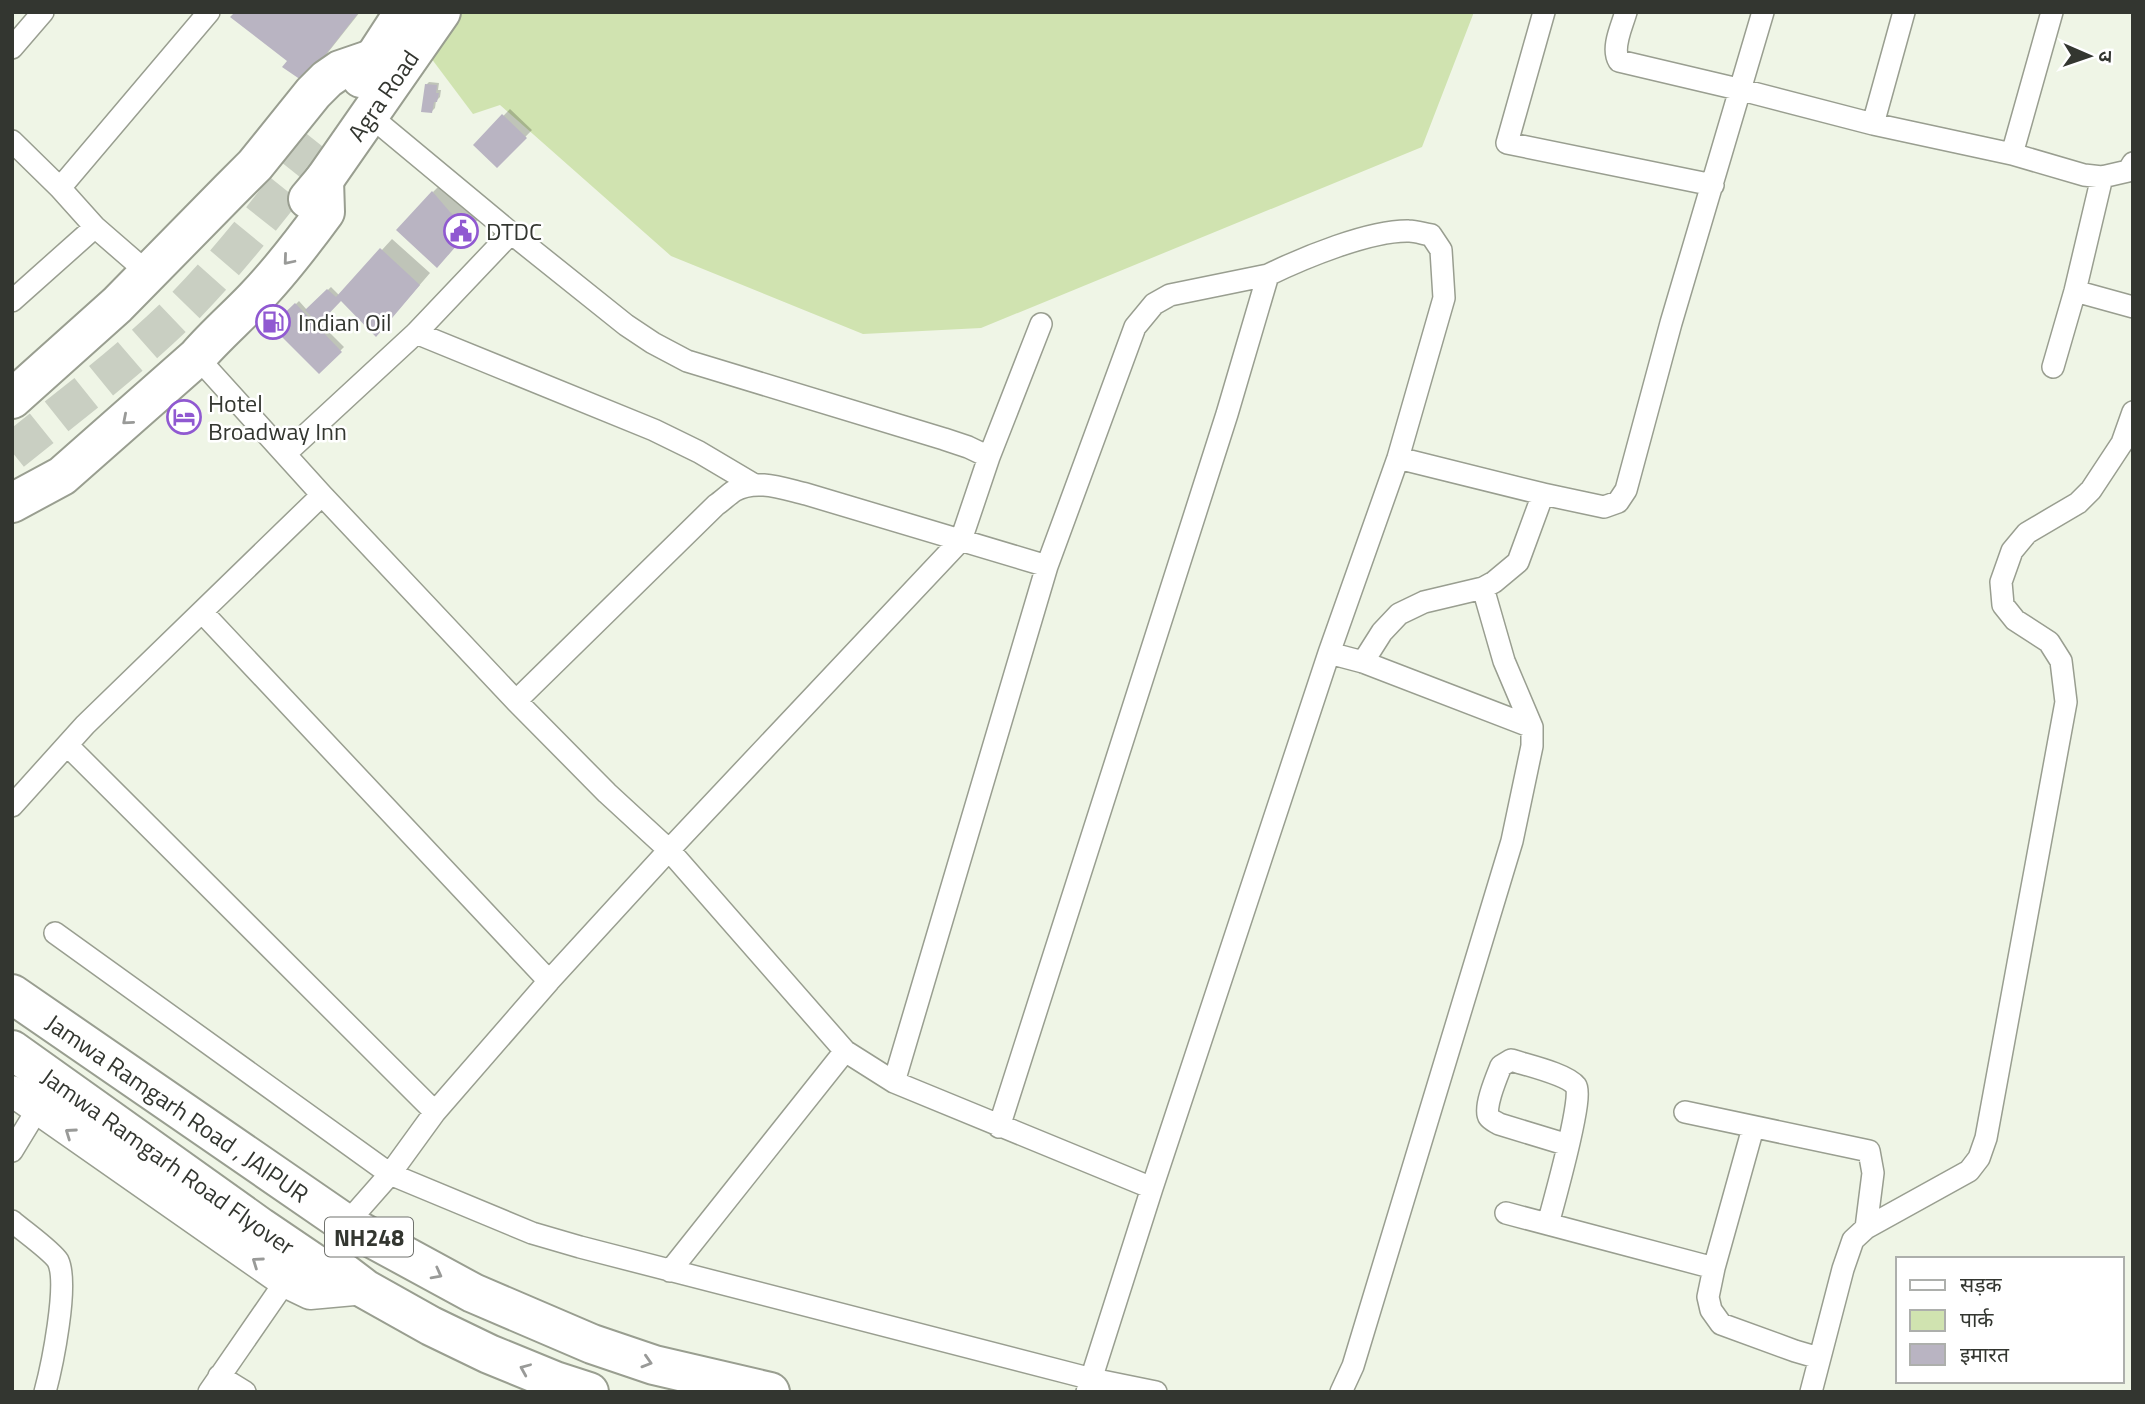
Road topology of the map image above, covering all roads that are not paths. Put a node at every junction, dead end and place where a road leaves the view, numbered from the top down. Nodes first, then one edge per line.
1 (43, 12) edge
2 (209, 12) edge
3 (404, 12) edge
4 (441, 12) edge
5 (1544, 12) edge
6 (1626, 12) edge
7 (1763, 12) edge
8 (1904, 12) edge
9 (2052, 12) edge
10 (12, 48) edge
11 (374, 58) junction
12 (1742, 90) junction
13 (360, 105) junction
14 (1873, 124) junction
15 (328, 135) tunnel mouth
16 (12, 141) edge
17 (2012, 154) junction
18 (2133, 163) edge
19 (2102, 177) junction
20 (324, 180) junction
21 (1713, 185) junction
22 (60, 188) junction
23 (296, 213) dead end
24 (95, 227) junction
25 (511, 233) junction
26 (148, 273) junction
27 (1268, 275) junction
28 (2075, 291) junction
29 (12, 301) edge
30 (2133, 307) edge
31 (1041, 324) dead end
32 (415, 333) junction
33 (197, 357) junction
34 (2053, 367) dead end
35 (12, 399) edge
36 (2133, 412) edge
37 (12, 426) edge
38 (2127, 443) edge
39 (285, 454) junction
40 (989, 457) junction
41 (1398, 458) junction
42 (753, 484) junction
43 (1543, 494) junction
44 (322, 495) junction
45 (12, 503) edge
46 (961, 540) junction
47 (1047, 566) junction
48 (1483, 588) junction
49 (202, 612) junction
50 (1329, 653) junction
51 (1363, 662) junction
52 (516, 701) junction
53 (1532, 727) junction
54 (67, 745) junction
55 (12, 806) edge
56 (669, 849) junction
57 (55, 933) dead end
58 (549, 981) junction
59 (12, 994) edge
60 (12, 1018) edge
61 (12, 1050) edge
62 (845, 1051) junction
63 (894, 1082) junction
64 (12, 1091) edge
65 (37, 1110) junction
66 (435, 1112) junction
67 (1685, 1112) dead end
68 (999, 1126) junction
69 (1754, 1128) junction
70 (1568, 1145) junction
71 (12, 1151) edge
72 (390, 1174) junction
73 (1152, 1188) junction
74 (1507, 1213) dead end
75 (270, 1220) junction
76 (12, 1221) edge
77 (346, 1224) junction
78 (1548, 1224) junction
79 (1866, 1227) junction
80 (1714, 1268) junction
81 (670, 1271) junction
82 (355, 1281) junction
83 (285, 1282) junction
84 (1819, 1358) junction
85 (214, 1384) edge
86 (1090, 1385) edge
87 (745, 1389) edge
88 (45, 1392) edge
89 (245, 1392) edge
90 (589, 1392) edge
91 (1156, 1392) edge
92 (1341, 1392) edge
93 (1811, 1392) edge

1 - 10 street
2 - 22 street
3 - 11 highway
4 - 13 highway, Agra Road
5 - 21 street
6 - 12 street
7 - 12 street
8 - 14 street
9 - 17 street
11 - 13 highway
11 - 26 highway
12 - 14 street
12 - 21 street
13 - 15 highway
13 - 20 highway, Agra Road
13 - 25 street
13 - 37 highway
14 - 17 street
16 - 22 street
17 - 19 street
18 - 19 street
19 - 28 street
20 - 23 highway, Agra Road
20 -> 33 highway
21 - 43 street
22 - 24 street
24 - 26 street
24 - 29 street
25 - 32 street
25 - 40 street
26 - 35 highway
27 - 41 street
27 - 47 street
27 - 68 street
28 - 30 street
28 - 34 street
31 - 40 street
32 - 39 street
32 - 42 street
33 - 39 street
33 -> 45 highway
36 - 38 street
38 - 79 street
39 - 44 street
40 - 46 street
41 - 43 street
41 - 50 street
42 - 46 street
42 - 52 street
43 - 48 street
44 - 49 street
44 - 52 street
46 - 47 street
46 - 56 street
47 - 63 street
48 - 51 street
48 - 53 street
49 - 54 street
49 - 58 street
50 - 51 street
50 - 73 street
51 - 53 street
52 - 56 street
53 - 92 street
54 - 55 street
54 - 66 street
56 - 58 street
56 - 62 street
57 - 72 street
58 - 66 street
59 - 77 highway, Jamwa Ramgarh Road , JAIPUR / NH248
60 - 75 highway
61 - 75 highway, Jamwa Ramgarh Road Flyover
62 - 63 street
62 - 81 street
63 - 68 street
64 - 65 main road
65 - 71 street
83 -> 65 main road
66 - 72 street
67 - 69 street
68 - 73 street
69 - 79 street
69 - 80 street
70 - 70 street
70 - 78 street
72 - 77 street
72 - 81 street
73 - 86 street
74 - 78 street
75 - 82 highway
76 - 88 street
77 -> 87 highway, Jamwa Ramgarh Road , JAIPUR / NH248
78 - 80 street
79 - 84 street
80 - 84 street
81 - 86 street
82 - 83 main road
90 -> 82 highway, NH248
83 - 85 street
84 - 93 street
85 - 89 street
86 - 91 street

